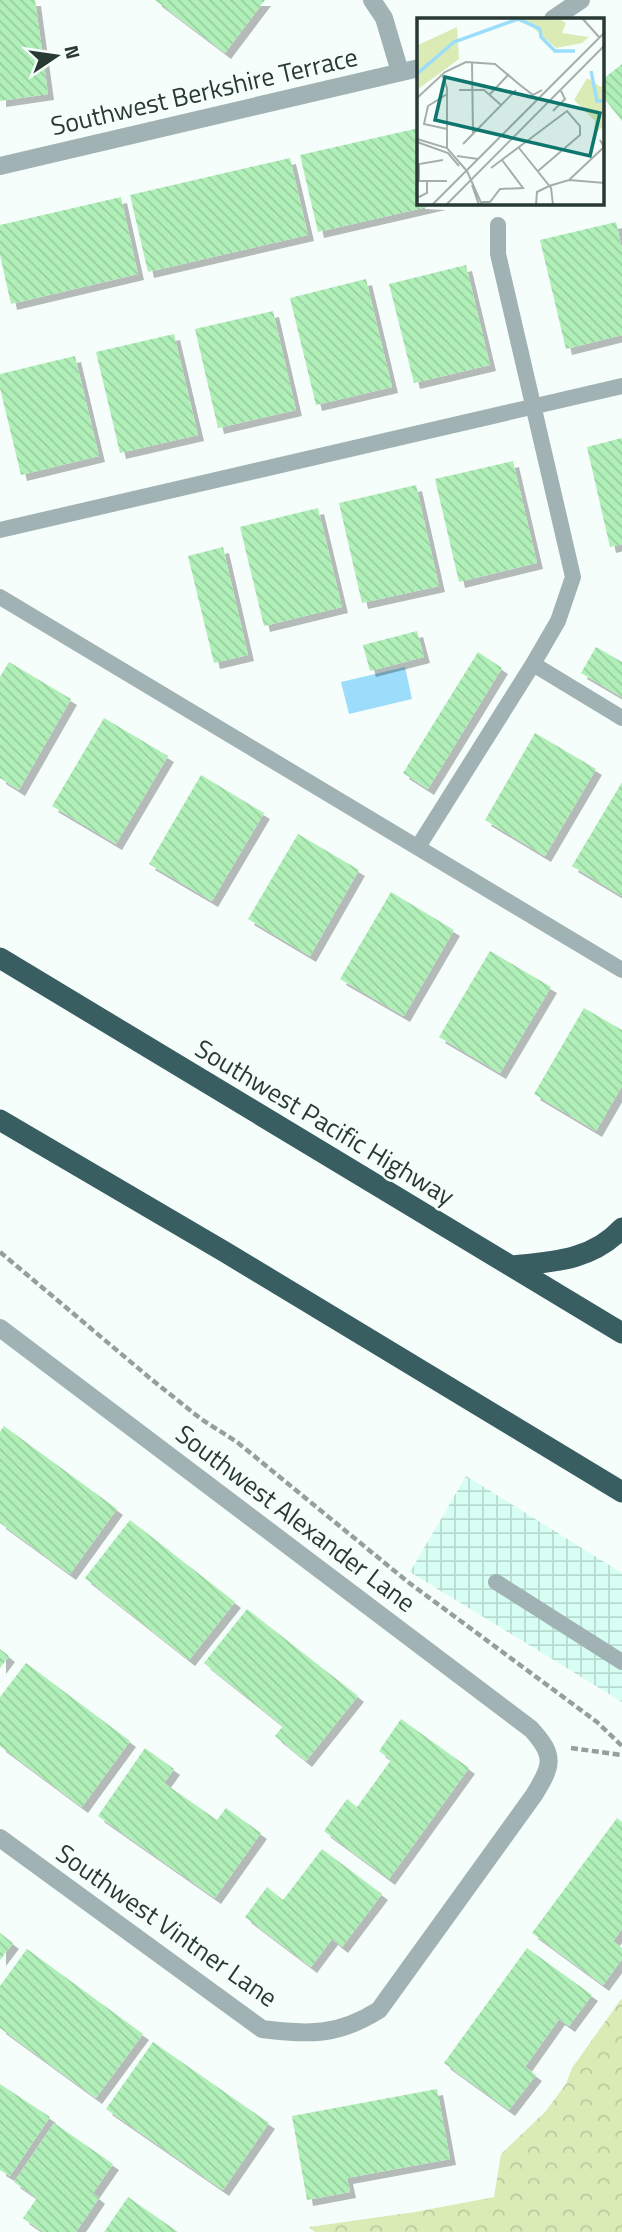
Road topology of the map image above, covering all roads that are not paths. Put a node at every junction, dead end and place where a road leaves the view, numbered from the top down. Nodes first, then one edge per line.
1 (372, 0) edge
2 (580, 0) edge
3 (554, 18) edge
4 (417, 68) edge
5 (400, 72) junction
6 (0, 166) edge
7 (498, 225) dead end
8 (622, 386) edge
9 (534, 407) junction
10 (0, 530) edge
11 (0, 597) edge
12 (533, 664) junction
13 (622, 718) edge
14 (418, 847) junction
15 (0, 958) edge
16 (622, 970) edge
17 (0, 1120) edge
18 (622, 1228) edge
19 (512, 1266) junction
20 (0, 1328) edge
21 (622, 1333) edge
22 (622, 1492) edge
23 (496, 1581) dead end
24 (622, 1662) edge
25 (547, 1752) joint
26 (0, 1838) edge

1 - 5 street
2 - 3 street
4 - 5 street, Southwest Berkshire Terrace
5 - 6 street, Southwest Berkshire Terrace
7 - 9 lane
8 - 9 lane
9 - 10 lane
9 - 12 lane
11 - 14 lane
12 - 13 lane
12 - 14 lane
14 - 16 lane
15 - 19 highway, Southwest Pacific Highway
17 - 22 highway
18 - 19 highway
19 - 21 highway, Southwest Pacific Highway
20 - 25 street, Southwest Alexander Lane
23 - 24 lane
25 - 26 street, Southwest Vintner Lane

